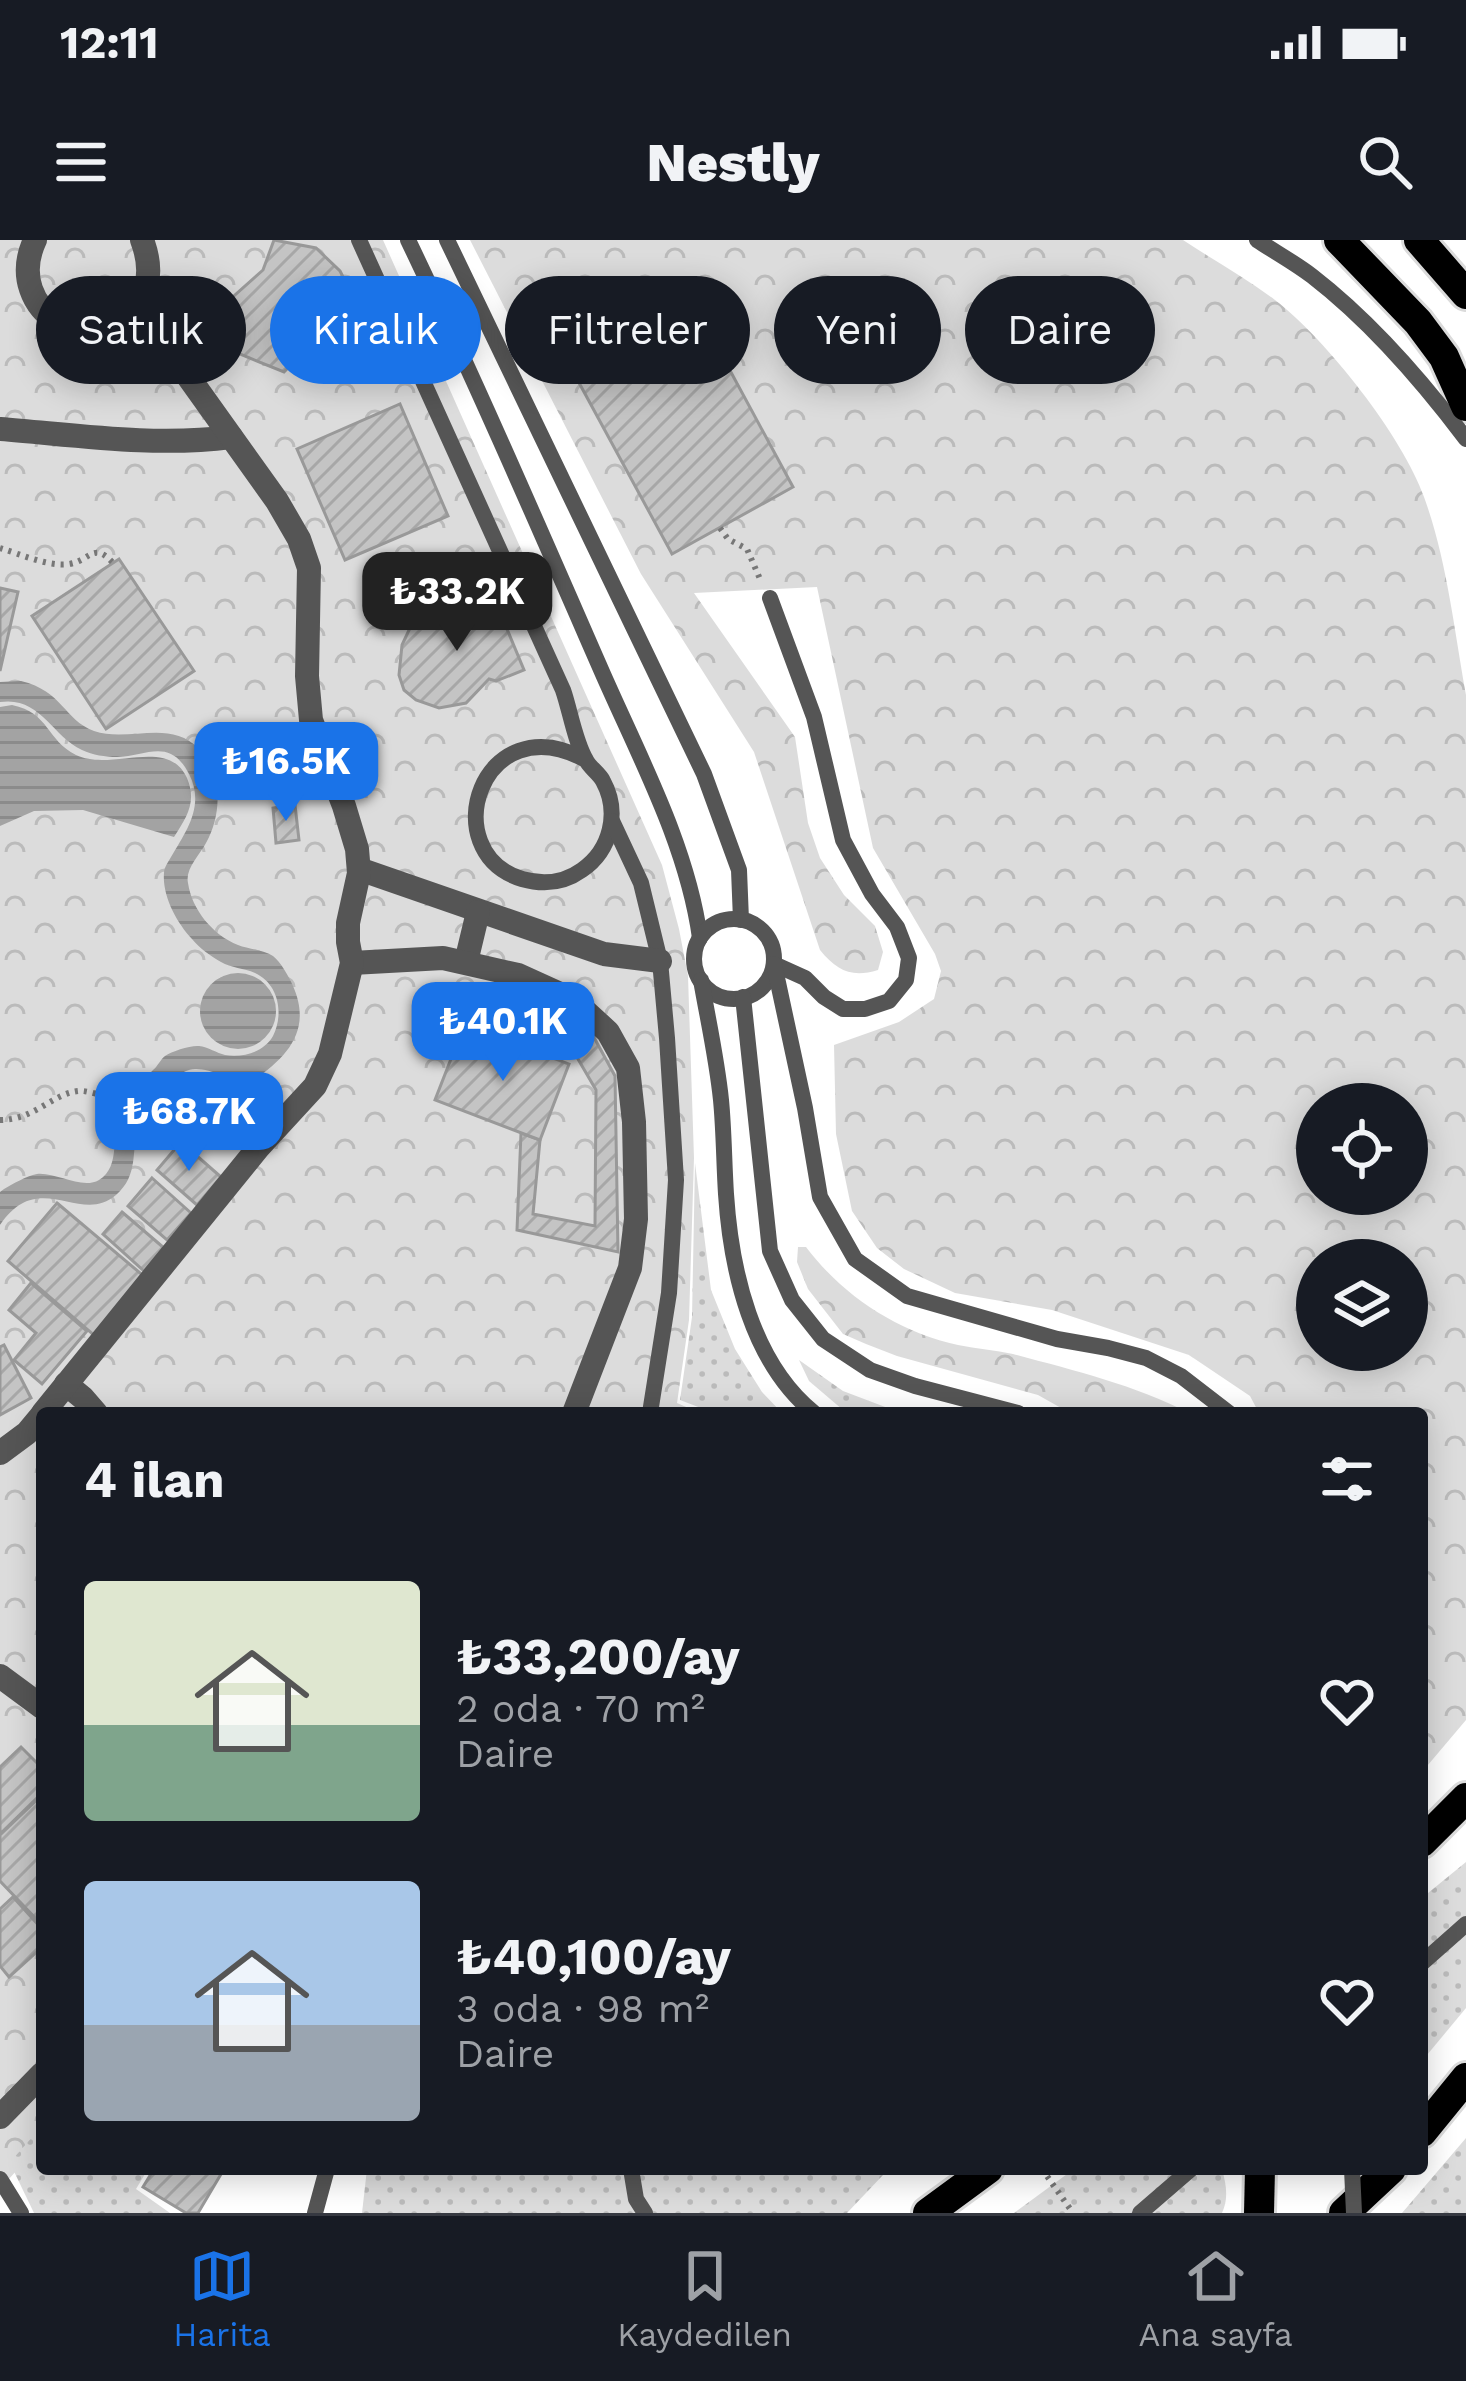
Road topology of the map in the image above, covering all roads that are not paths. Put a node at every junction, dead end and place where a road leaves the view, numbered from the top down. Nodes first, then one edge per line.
1 (34, 240) edge
2 (142, 240) edge
3 (359, 240) edge
4 (408, 240) edge
5 (447, 240) edge
6 (1257, 240) edge
7 (1339, 240) edge
8 (1419, 240) edge
9 (26, 273) junction
10 (149, 276) edge
11 (0, 280) edge
12 (1466, 293) edge
13 (36, 301) edge
14 (193, 384) edge
15 (1466, 406) edge
16 (0, 429) edge
17 (231, 437) junction
18 (1466, 439) edge
19 (770, 598) road end
20 (586, 760) junction
21 (612, 821) junction
22 (359, 869) junction
23 (478, 912) junction
24 (741, 920) junction
25 (700, 938) junction
26 (660, 961) junction
27 (466, 962) junction
28 (694, 962) junction
29 (352, 963) junction
30 (774, 964) junction
31 (701, 980) junction
32 (743, 997) junction
33 (66, 1384) junction
34 (52, 1407) edge
35 (91, 1407) edge
36 (576, 1407) edge
37 (651, 1407) edge
38 (808, 1407) edge
39 (995, 1407) edge
40 (1221, 1407) edge
41 (36, 1429) edge
42 (0, 1453) edge
43 (0, 1676) edge
44 (36, 1703) edge
45 (1466, 1788) edge
46 (1466, 1798) edge
47 (1428, 1819) edge
48 (1428, 1836) edge
49 (1466, 1924) edge
50 (1428, 1958) edge
51 (1466, 2078) edge
52 (36, 2080) edge
53 (0, 2117) edge
54 (1428, 2125) edge
55 (325, 2175) edge
56 (633, 2175) edge
57 (980, 2175) edge
58 (1184, 2175) edge
59 (1260, 2175) edge
60 (1352, 2175) edge
61 (1385, 2175) edge
62 (0, 2179) edge
63 (21, 2213) edge
64 (315, 2213) edge
65 (645, 2213) edge
66 (928, 2213) edge
67 (1140, 2213) edge
68 (1258, 2213) edge
69 (1344, 2213) edge
70 (1354, 2213) edge

1 - 9 street
2 - 10 street
3 - 20 lane
4 - 25 lane
5 - 24 lane
6 - 18 lane
7 - 15 main road
8 - 12 main road
9 - 11 street
9 - 13 street
14 - 17 street
16 - 17 street
17 - 22 street
19 - 30 lane
20 - 21 lane
20 - 21 lane
21 - 26 lane
22 - 23 street
22 - 29 street
23 - 26 street
23 - 27 street
24 - 25 lane
24 - 30 lane
25 - 28 lane
26 - 28 lane
26 - 37 lane
27 - 29 street
27 - 36 street
28 - 31 lane
29 - 33 street
30 - 32 lane
30 - 40 lane
31 - 32 lane
31 - 38 lane
32 - 39 lane
33 - 34 street
33 - 35 street
41 - 42 street
43 - 44 street
45 - 47 lane
46 - 48 main road
49 - 50 lane
51 - 54 main road
52 - 53 street
55 - 64 lane
56 - 65 lane
57 - 66 main road
58 - 67 lane
59 - 68 main road
60 - 70 lane, bridge
61 - 69 main road
62 - 63 lane

